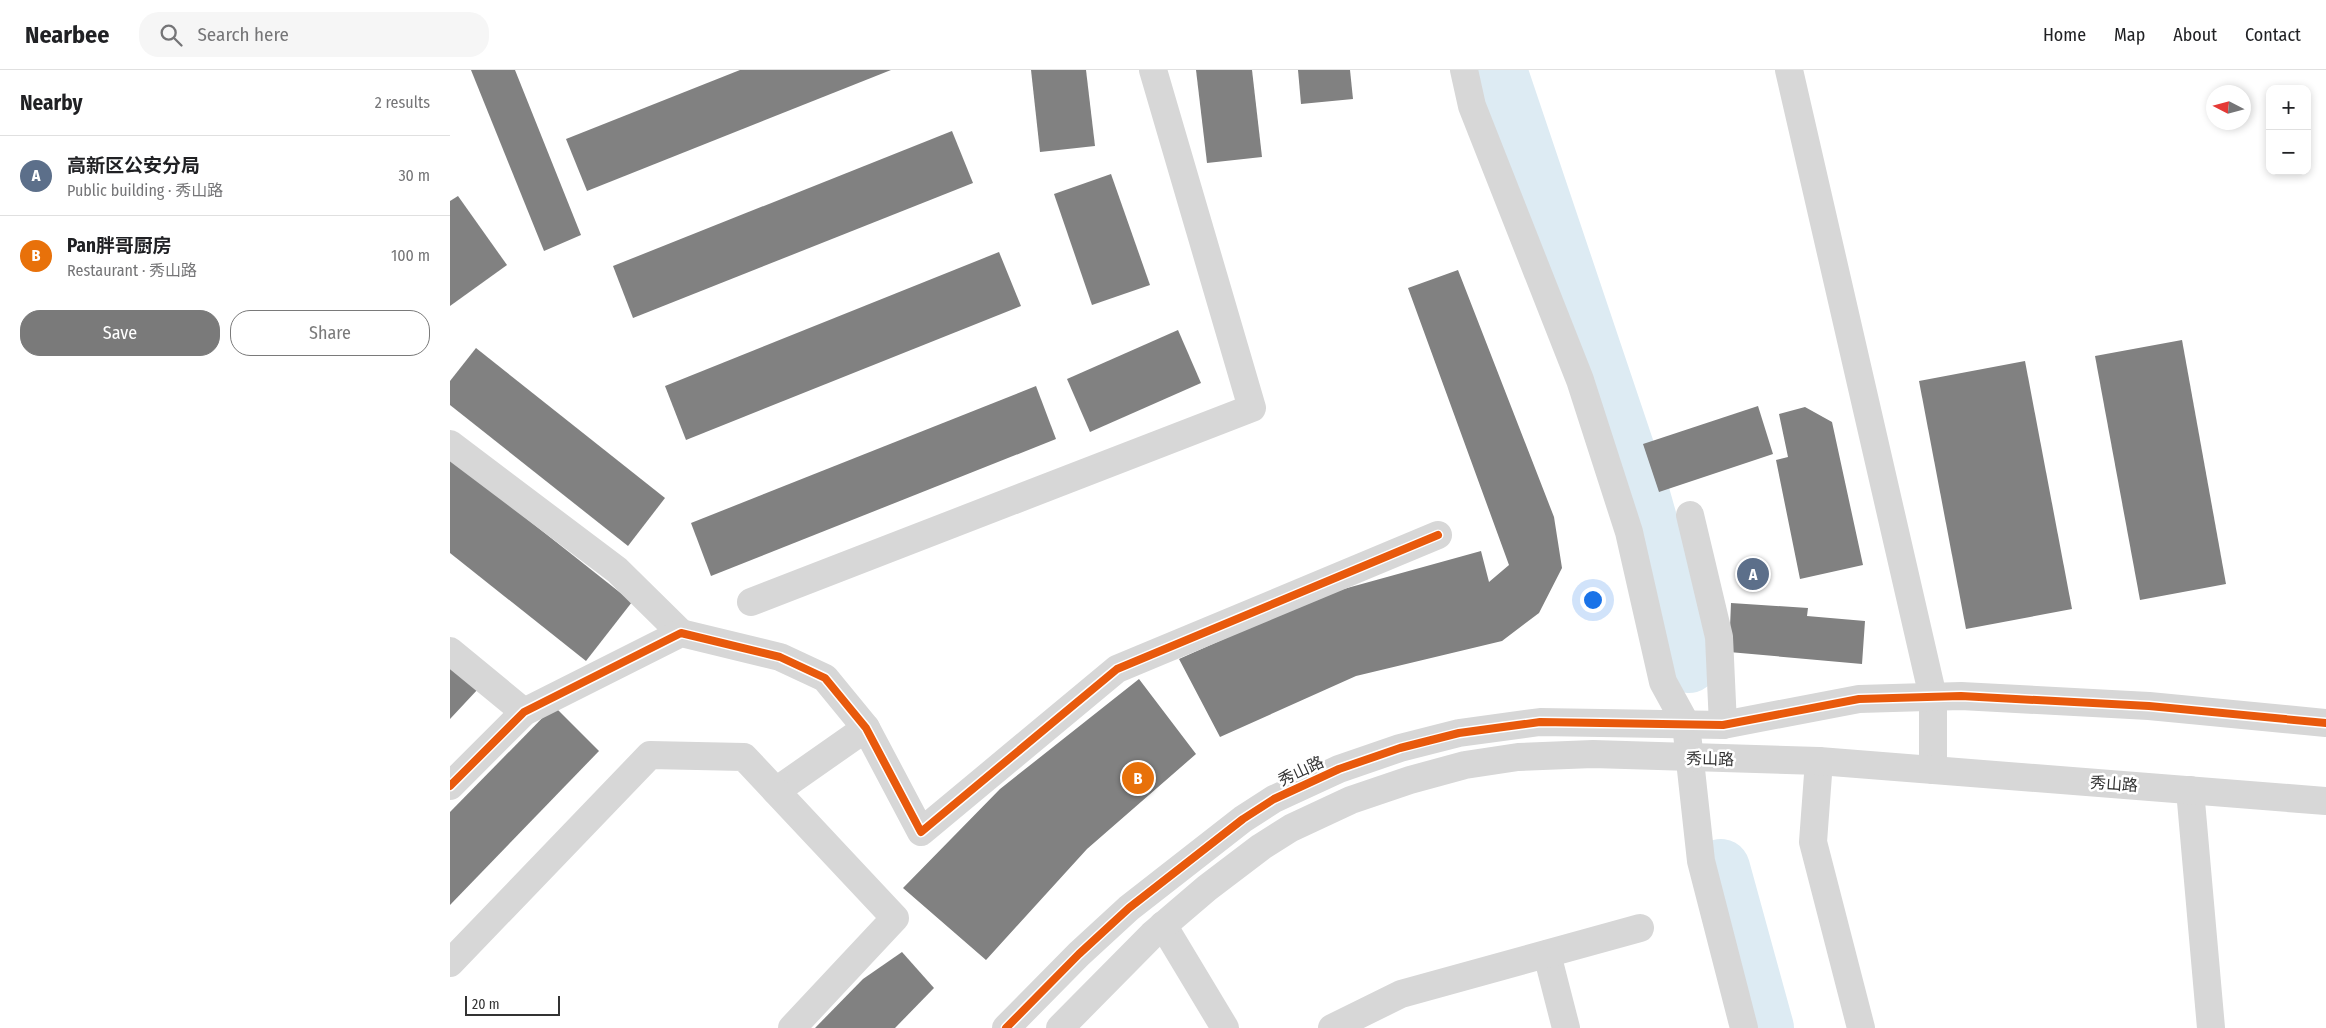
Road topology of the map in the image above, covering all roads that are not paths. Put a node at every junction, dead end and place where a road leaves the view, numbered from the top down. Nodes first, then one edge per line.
1 (1153, 70) edge
2 (1464, 70) edge
3 (1789, 70) edge
4 (450, 444) edge
5 (1690, 515) dead end
6 (1438, 535) dead end
7 (751, 602) dead end
8 (681, 633) junction
9 (450, 651) edge
10 (1933, 697) junction
11 (524, 712) junction
12 (2326, 723) edge
13 (1686, 724) junction
14 (1723, 725) junction
15 (866, 728) junction
16 (1688, 758) junction
17 (1820, 761) junction
18 (1933, 770) junction
19 (450, 786) edge
20 (2190, 790) junction
21 (776, 791) junction
22 (2326, 801) edge
23 (1164, 925) junction
24 (1640, 928) dead end
25 (1547, 954) junction
26 (450, 964) edge
27 (792, 1028) edge
28 (1006, 1028) edge
29 (1060, 1028) edge
30 (1225, 1028) edge
31 (1332, 1028) edge
32 (1566, 1028) edge
33 (1744, 1028) edge
34 (1861, 1028) edge
35 (2211, 1028) edge

1 - 7 street
2 - 13 street
3 - 10 street
4 - 8 street
5 - 14 street
6 - 15 street
8 - 11 street
8 - 15 street
9 - 11 street
10 - 12 street, 秀山路
10 - 14 street, 秀山路
10 - 18 street
11 - 19 street
13 - 14 street, 秀山路
13 - 16 street
13 - 28 street, 秀山路
15 - 21 street
16 - 17 street, 秀山路
16 - 23 street, 秀山路
16 - 33 street
17 - 18 street, 秀山路
17 - 34 street
18 - 20 street, 秀山路
20 - 22 street, 秀山路
20 - 35 street
21 - 26 street
21 - 27 street
23 - 29 street, 秀山路
23 - 30 street
24 - 25 street
25 - 31 street
25 - 32 street

